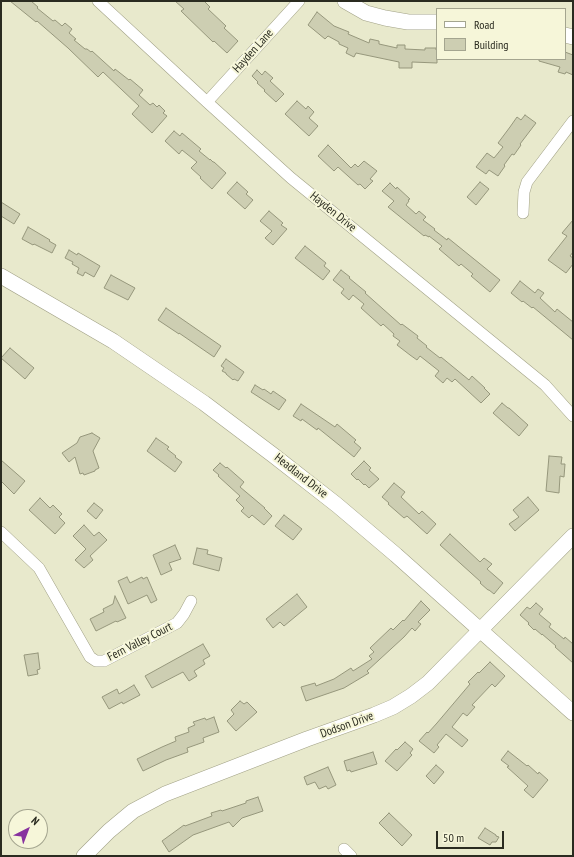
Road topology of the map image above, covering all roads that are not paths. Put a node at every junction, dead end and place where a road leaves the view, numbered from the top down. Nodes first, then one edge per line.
1 (98, 1) edge
2 (299, 1) edge
3 (345, 1) edge
4 (436, 22) edge
5 (207, 102) junction
6 (573, 121) edge
7 (523, 213) dead end
8 (1, 276) edge
9 (573, 416) edge
10 (1, 532) edge
11 (573, 536) edge
12 (191, 602) dead end
13 (481, 630) junction
14 (573, 713) edge
15 (84, 856) edge

1 - 5 street, Hayden Drive
2 - 5 street, Hayden Lane
3 - 4 main road
5 - 9 street, Hayden Drive
6 - 7 street
8 - 13 main road, Headland Drive
10 - 12 street, Fern Valley Court
11 - 13 main road, Dodson Drive
13 - 14 main road, Headland Drive
13 - 15 main road, Dodson Drive

